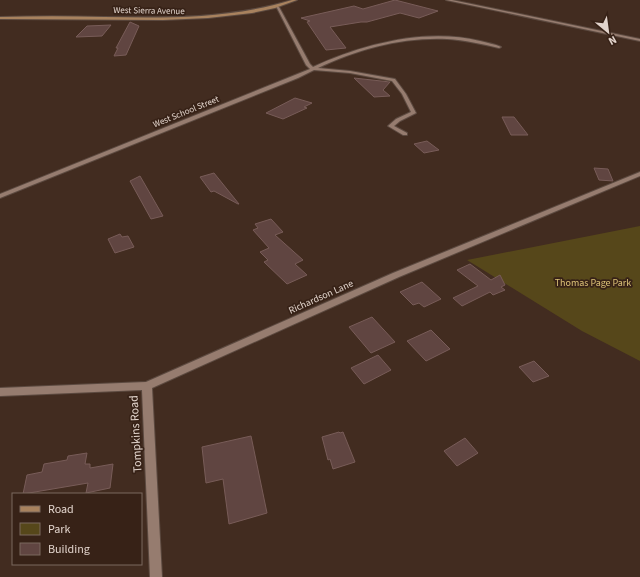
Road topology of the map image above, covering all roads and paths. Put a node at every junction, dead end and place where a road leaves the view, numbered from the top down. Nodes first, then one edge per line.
1 (295, 0) edge
2 (448, 0) edge
3 (277, 7) junction
4 (0, 18) edge
5 (640, 40) edge
6 (499, 47) dead end
7 (312, 69) junction
8 (405, 134) dead end
9 (640, 174) edge
10 (0, 196) edge
11 (147, 386) junction
12 (0, 392) edge
13 (156, 577) edge

1 - 3 main road, West Sierra Avenue
2 - 5 street
3 - 4 main road, West Sierra Avenue
3 - 7 street
6 - 7 street, West School Street
7 - 8 street
7 - 10 street, West School Street
9 - 11 street, Richardson Lane
11 - 12 street, Richardson Lane
11 - 13 street, Tompkins Road

